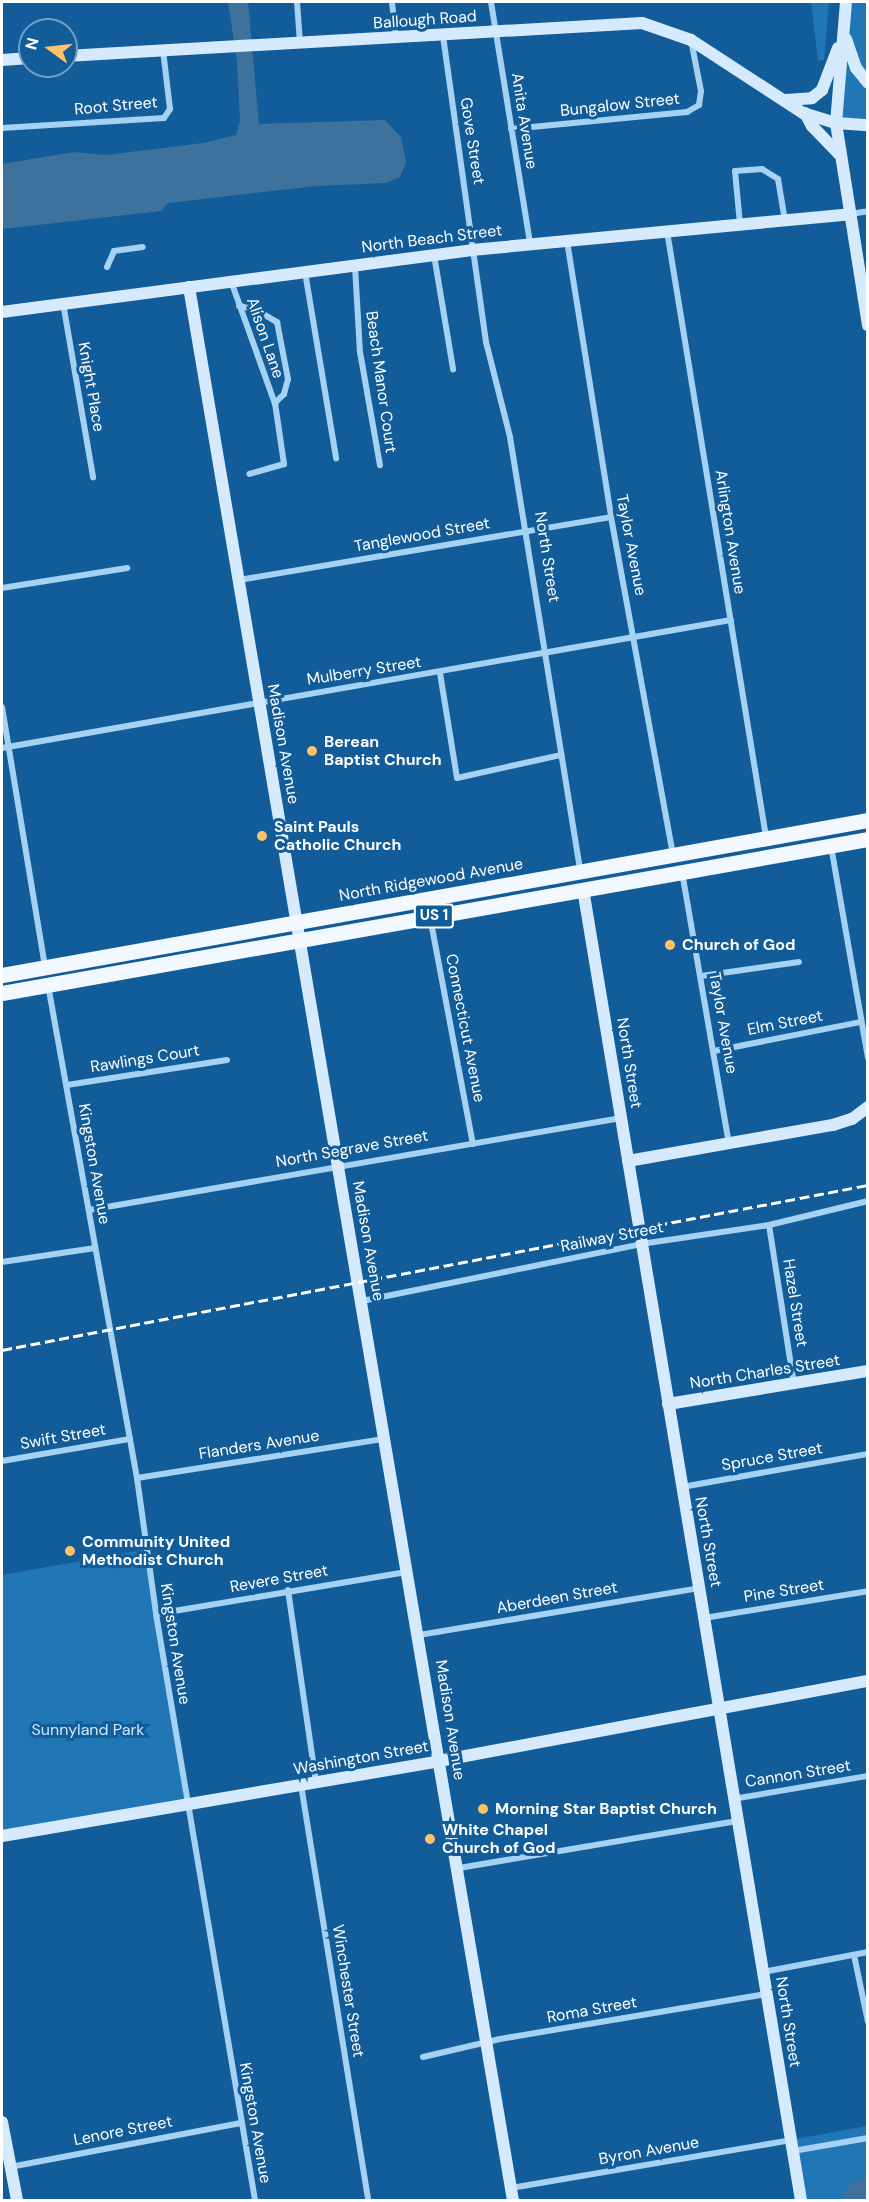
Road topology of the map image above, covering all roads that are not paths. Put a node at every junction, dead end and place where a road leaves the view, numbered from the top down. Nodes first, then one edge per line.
1 (297, 2) edge
2 (393, 2) edge
3 (491, 2) edge
4 (846, 2) edge
5 (496, 32) junction
6 (844, 33) junction
7 (443, 36) junction
8 (396, 39) junction
9 (691, 40) junction
10 (300, 43) junction
11 (163, 50) junction
12 (78, 55) edge
13 (18, 59) edge
14 (2, 60) edge
15 (867, 83) edge
16 (782, 99) junction
17 (804, 113) junction
18 (836, 123) junction
19 (867, 125) edge
20 (2, 128) edge
21 (511, 129) junction
22 (839, 154) junction
23 (867, 211) edge
24 (850, 214) junction
25 (785, 221) junction
26 (740, 225) junction
27 (667, 230) junction
28 (567, 240) junction
29 (530, 244) junction
30 (143, 247) dead end
31 (472, 250) junction
32 (434, 255) junction
33 (355, 266) junction
34 (107, 267) dead end
35 (305, 272) junction
36 (231, 280) junction
37 (189, 287) junction
38 (63, 302) junction
39 (239, 306) junction
40 (2, 312) edge
41 (867, 325) edge
42 (453, 369) dead end
43 (275, 404) junction
44 (336, 458) dead end
45 (380, 465) dead end
46 (249, 474) dead end
47 (93, 477) dead end
48 (611, 517) junction
49 (526, 531) junction
50 (128, 568) dead end
51 (238, 580) junction
52 (2, 588) edge
53 (731, 620) junction
54 (636, 636) junction
55 (545, 652) junction
56 (440, 673) junction
57 (259, 702) junction
58 (2, 707) edge
59 (5, 748) edge
60 (561, 755) junction
61 (867, 820) edge
62 (766, 838) junction
63 (867, 839) edge
64 (831, 846) junction
65 (673, 855) junction
66 (749, 860) junction
67 (581, 871) junction
68 (682, 871) junction
69 (583, 890) junction
70 (430, 916) junction
71 (297, 922) junction
72 (300, 940) junction
73 (799, 962) dead end
74 (45, 967) junction
75 (2, 975) edge
76 (701, 976) junction
77 (48, 985) junction
78 (2, 993) edge
79 (861, 1022) junction
80 (714, 1051) junction
81 (867, 1058) edge
82 (227, 1060) dead end
83 (67, 1085) junction
84 (867, 1107) edge
85 (621, 1118) junction
86 (473, 1144) junction
87 (729, 1144) junction
88 (628, 1161) junction
89 (339, 1168) junction
90 (867, 1201) edge
91 (89, 1210) junction
92 (769, 1225) junction
93 (641, 1244) junction
94 (95, 1248) junction
95 (2, 1262) edge
96 (362, 1301) junction
97 (867, 1371) edge
98 (794, 1386) junction
99 (668, 1404) junction
100 (385, 1438) junction
101 (130, 1439) junction
102 (867, 1454) edge
103 (2, 1461) edge
104 (137, 1478) junction
105 (682, 1487) junction
106 (408, 1572) junction
107 (700, 1587) junction
108 (288, 1590) junction
109 (867, 1591) edge
110 (156, 1614) junction
111 (704, 1618) junction
112 (419, 1635) junction
113 (867, 1681) edge
114 (718, 1709) junction
115 (439, 1761) junction
116 (867, 1776) edge
117 (316, 1783) junction
118 (300, 1785) junction
119 (733, 1799) junction
120 (187, 1803) junction
121 (737, 1821) junction
122 (2, 1836) edge
123 (459, 1868) junction
124 (867, 1952) edge
125 (854, 1955) junction
126 (764, 1971) junction
127 (767, 1994) junction
128 (867, 2022) edge
129 (488, 2044) junction
130 (423, 2056) dead end
131 (2, 2122) edge
132 (241, 2123) junction
133 (867, 2138) edge
134 (792, 2146) junction
135 (10, 2167) junction
136 (512, 2194) edge
137 (16, 2200) edge
138 (255, 2200) edge
139 (368, 2200) edge
140 (801, 2200) edge

1 - 10 street
2 - 8 street
3 - 5 street, Anita Avenue
4 - 6 street
5 - 7 street, Ballough Road
5 - 9 street, Ballough Road
5 - 21 street, Anita Avenue
6 - 15 street
6 - 16 street
6 - 18 street
7 - 8 street, Ballough Road
7 - 31 street, Gove Street
8 - 10 street, Ballough Road
9 - 16 street, Ballough Road
9 - 21 street, Bungalow Street
10 - 11 street, Ballough Road
11 - 12 street, Ballough Road
11 - 20 street, Root Street
13 - 14 street
16 - 17 street, Ballough Road
17 - 18 street, Ballough Road
17 - 22 street
18 - 19 street, Ballough Road
18 - 22 street
21 - 29 street, Anita Avenue
22 - 24 street
23 - 24 street, North Beach Street
24 - 25 street, North Beach Street
24 - 41 street
25 - 26 street, North Beach Street
25 - 26 street
26 - 27 street, North Beach Street
27 - 28 street, North Beach Street
27 - 53 street, Arlington Avenue
28 - 29 street, North Beach Street
28 - 48 street, Taylor Avenue
29 - 31 street, North Beach Street
30 - 34 street
31 - 32 street, North Beach Street
31 - 49 street, North Street
32 - 33 street, North Beach Street
32 - 42 street
33 - 35 street, North Beach Street
33 - 45 street, Beach Manor Court
35 - 36 street, North Beach Street
35 - 44 street
36 - 37 street, North Beach Street
36 - 39 street, Alison Lane
37 - 38 street, North Beach Street
37 - 51 street, Madison Avenue
38 - 40 street, North Beach Street
38 - 47 street, Knight Place
39 - 43 street, Alison Lane
39 - 43 street
43 - 46 street, Alison Lane
48 - 49 street, Tanglewood Street
48 - 54 street, Taylor Avenue
49 - 51 street, Tanglewood Street
49 - 55 street, North Street
50 - 52 street
51 - 57 street, Madison Avenue
53 - 54 street, Mulberry Street
53 - 62 street, Arlington Avenue
54 - 55 street, Mulberry Street
54 - 65 street, Taylor Avenue
55 - 56 street, Mulberry Street
55 - 60 street, North Street
56 - 57 street, Mulberry Street
56 - 60 street
57 - 59 street, Mulberry Street
57 - 71 street, Madison Avenue
58 - 59 street
59 - 74 street
60 - 67 street, North Street
61 - 62 main road, North Ridgewood Avenue / US 1
62 - 65 main road, North Ridgewood Avenue / US 1
62 - 66 main road
63 - 64 main road, US 1
64 - 66 main road, US 1
64 - 79 street
65 - 67 main road, North Ridgewood Avenue / US 1
66 - 68 main road, US 1
67 - 71 main road, North Ridgewood Avenue / US 1
68 - 69 main road, US 1
68 - 76 street, Taylor Avenue
69 - 70 main road, US 1
69 - 85 street, North Street
70 - 72 main road, US 1
70 - 86 street, Connecticut Avenue
71 - 72 street, Madison Avenue
71 - 74 main road, North Ridgewood Avenue / US 1
72 - 77 main road, US 1
72 - 89 street, Madison Avenue
73 - 76 street
74 - 75 main road, North Ridgewood Avenue / US 1
76 - 80 street, Taylor Avenue
77 - 78 main road, US 1
77 - 83 street, Kingston Avenue
79 - 80 street, Elm Street
79 - 81 street
80 - 87 street, Taylor Avenue
82 - 83 street, Rawlings Court
83 - 91 street, Kingston Avenue
84 - 87 street
85 - 86 street, North Segrave Street
85 - 88 street, North Street
86 - 89 street, North Segrave Street
87 - 88 street
88 - 93 street, North Street
89 - 91 street, North Segrave Street
89 - 96 street, Madison Avenue
90 - 92 street, Railway Street
91 - 94 street, Kingston Avenue
92 - 93 street, Railway Street
92 - 98 street, Hazel Street
93 - 96 street, Railway Street
93 - 99 street, North Street
94 - 95 street
94 - 101 street, Kingston Avenue
96 - 100 street, Madison Avenue
97 - 98 street, North Charles Street
98 - 99 street, North Charles Street
99 - 105 street, North Street
100 - 104 street, Flanders Avenue
100 - 106 street, Madison Avenue
101 - 103 street, Swift Street
101 - 104 street, Kingston Avenue
102 - 105 street, Spruce Street
104 - 110 street, Kingston Avenue
105 - 107 street, North Street
106 - 108 street, Revere Street
106 - 112 street, Madison Avenue
107 - 111 street, North Street
107 - 112 street, Aberdeen Street
108 - 110 street, Revere Street
108 - 117 street
109 - 111 street, Pine Street
110 - 120 street, Kingston Avenue
111 - 114 street, North Street
112 - 115 street, Madison Avenue
113 - 114 street, Washington Street
114 - 115 street, Washington Street
114 - 119 street, North Street
115 - 117 street, Washington Street
115 - 123 street, Madison Avenue
116 - 119 street, Cannon Street
117 - 118 street, Washington Street
118 - 120 street, Washington Street
118 - 139 street, Winchester Street
119 - 121 street, North Street
120 - 122 street, Washington Street
120 - 132 street, Kingston Avenue
121 - 123 street
121 - 126 street, North Street
123 - 129 street, Madison Avenue
124 - 125 street
125 - 126 street
125 - 128 street
126 - 127 street, North Street
127 - 129 street, Roma Street
127 - 134 street, North Street
129 - 130 street, Roma Street
129 - 136 street, Madison Avenue
131 - 135 street
132 - 135 street, Lenore Street
132 - 138 street, Kingston Avenue
133 - 134 street, Byron Avenue
134 - 136 street, Byron Avenue
134 - 140 street, North Street
135 - 137 street

